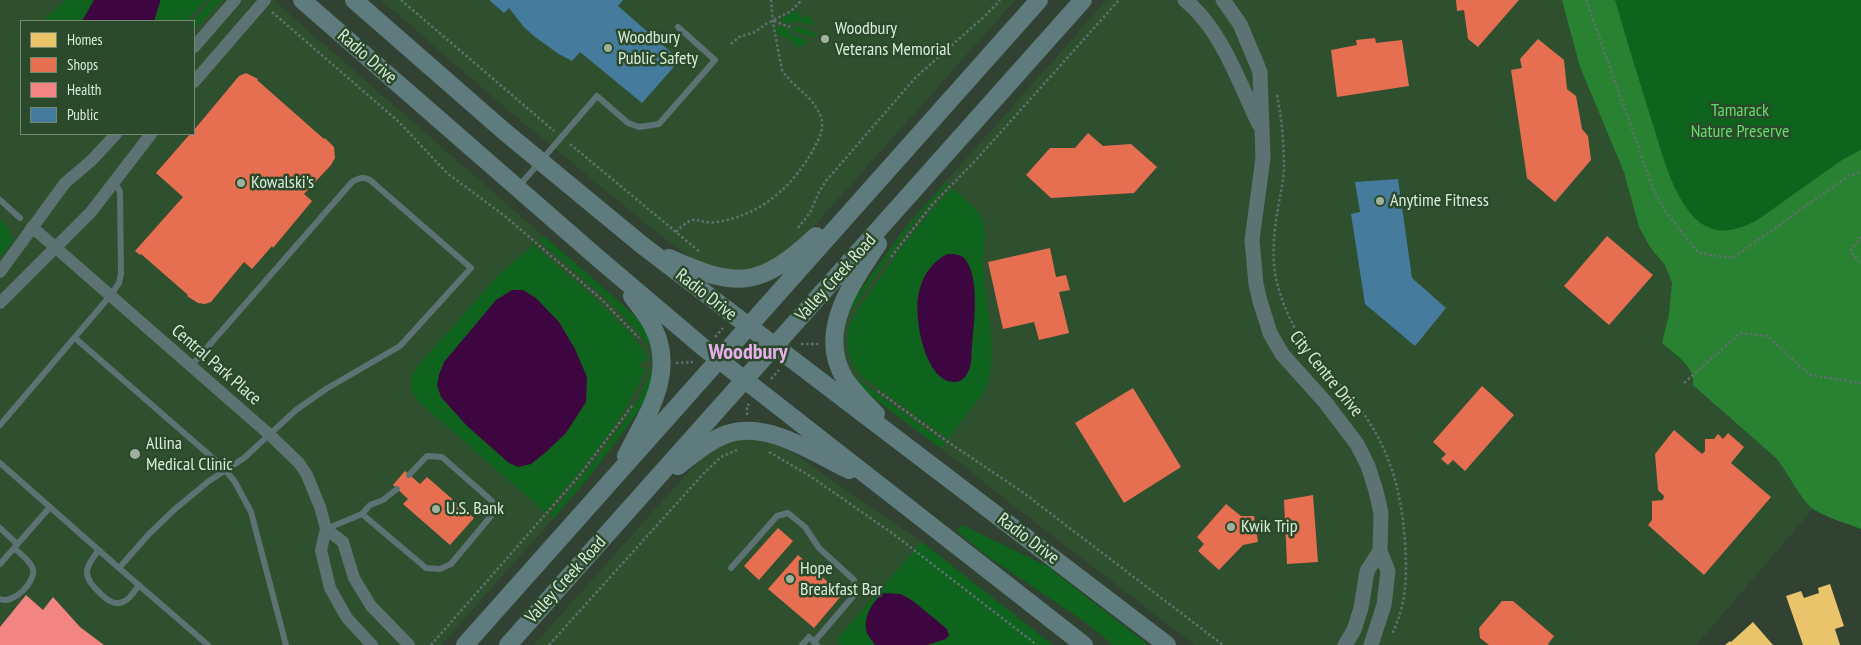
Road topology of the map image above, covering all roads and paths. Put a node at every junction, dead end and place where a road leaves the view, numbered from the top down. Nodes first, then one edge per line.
1 (235, 0) edge
2 (265, 0) edge
3 (302, 0) edge
4 (354, 0) edge
5 (402, 0) edge
6 (771, 0) edge
7 (802, 0) edge
8 (1000, 0) edge
9 (1039, 0) edge
10 (1083, 0) edge
11 (1119, 0) edge
12 (1185, 0) edge
13 (1223, 0) edge
14 (1586, 0) edge
15 (276, 15) dead end
16 (773, 20) junction
17 (678, 27) dead end
18 (790, 27) dead end
19 (731, 44) dead end
20 (195, 46) edge
21 (195, 81) edge
22 (1279, 106) dead end
23 (540, 120) dead end
24 (1261, 128) junction
25 (115, 135) edge
26 (150, 135) edge
27 (583, 156) dead end
28 (540, 162) junction
29 (1861, 172) edge
30 (885, 174) junction
31 (114, 181) junction
32 (517, 188) junction
33 (909, 196) junction
34 (0, 200) edge
35 (20, 218) dead end
36 (32, 227) junction
37 (798, 228) dead end
38 (675, 232) junction
39 (1861, 236) edge
40 (642, 245) junction
41 (55, 248) junction
42 (705, 256) dead end
43 (891, 257) dead end
44 (1861, 264) edge
45 (0, 272) edge
46 (618, 275) junction
47 (110, 296) junction
48 (0, 303) edge
49 (733, 316) junction
50 (748, 327) junction
51 (75, 338) junction
52 (642, 342) dead end
53 (774, 347) junction
54 (704, 348) junction
55 (789, 358) junction
56 (720, 360) junction
57 (692, 362) dead end
58 (191, 366) junction
59 (745, 380) junction
60 (1684, 383) dead end
61 (1861, 383) edge
62 (871, 386) dead end
63 (760, 391) junction
64 (635, 401) dead end
65 (747, 406) dead end
66 (0, 425) edge
67 (270, 435) junction
68 (742, 448) dead end
69 (908, 449) junction
70 (765, 450) dead end
71 (0, 463) edge
72 (226, 470) junction
73 (409, 474) dead end
74 (614, 479) junction
75 (879, 484) junction
76 (397, 489) dead end
77 (644, 492) junction
78 (50, 507) junction
79 (362, 514) junction
80 (0, 528) edge
81 (326, 529) junction
82 (16, 546) junction
83 (99, 550) junction
84 (1380, 551) junction
85 (0, 564) edge
86 (1407, 565) dead end
87 (119, 568) junction
88 (731, 568) dead end
89 (139, 585) junction
90 (0, 599) edge
91 (816, 644) edge
92 (208, 645) edge
93 (286, 645) edge
94 (372, 645) edge
95 (409, 645) edge
96 (431, 645) edge
97 (465, 645) edge
98 (508, 645) edge
99 (549, 645) edge
100 (802, 645) edge
101 (1037, 645) edge
102 (1084, 645) edge
103 (1167, 645) edge
104 (1222, 645) edge
105 (1345, 645) edge
106 (1372, 645) edge

1 - 20 street
2 - 21 street
3 - 32 main road, Radio Drive
4 - 28 main road, Radio Drive
5 - 23 path
6 - 16 path
7 - 16 path
8 - 37 path
9 - 30 main road, Valley Creek Road
10 - 33 main road, Valley Creek Road
11 - 43 path
12 - 24 street, City Centre Drive
13 - 24 street, City Centre Drive
14 - 29 path
15 - 52 path
16 - 18 path
16 - 19 path
16 - 38 path
17 - 28 lane
22 - 86 path
24 - 84 street, City Centre Drive
25 - 36 street
26 - 31 street
27 - 38 path
28 - 32 lane
28 - 40 main road, Radio Drive
30 - 40 main road
30 - 50 main road, Valley Creek Road
31 - 41 street
31 - 47 lane
32 - 46 main road, Radio Drive
33 - 53 main road, Valley Creek Road
33 - 69 main road
34 - 35 lane
36 - 41 street, Central Park Place
36 - 45 street
38 - 42 path
39 - 44 path
40 - 49 main road, Radio Drive
41 - 47 street, Central Park Place
41 - 48 street
46 - 54 main road, Radio Drive
46 - 74 main road
47 - 51 lane
47 - 58 street, Central Park Place
49 - 50 main road, Radio Drive
49 - 54 path
50 - 53 main road, Radio Drive
50 - 56 main road, Valley Creek Road
51 - 66 lane
51 - 72 lane
53 - 55 main road, Radio Drive
53 - 59 main road, Valley Creek Road
54 - 56 main road, Radio Drive
54 - 57 path
55 - 63 path
55 - 69 main road, Radio Drive
56 - 59 main road, Radio Drive
56 - 74 main road, Valley Creek Road
58 - 67 street, Central Park Place
58 - 67 lane
59 - 63 main road, Radio Drive
59 - 77 main road, Valley Creek Road
60 - 61 path
62 - 104 path
63 - 65 path
63 - 75 main road, Radio Drive
64 - 96 path
67 - 72 lane
67 - 81 street, Central Park Place
68 - 99 path
69 - 103 main road, Radio Drive
70 - 101 path
71 - 78 lane
72 - 87 lane
72 - 93 lane
73 - 79 lane
74 - 97 main road, Valley Creek Road
75 - 77 main road
75 - 102 main road, Radio Drive
76 - 79 lane
77 - 98 main road, Valley Creek Road
78 - 82 lane
78 - 83 lane
79 - 81 lane
80 - 82 lane
81 - 94 street, Central Park Place
81 - 95 street
82 - 85 lane
82 - 90 lane
83 - 87 lane
83 - 89 lane
84 - 105 street
84 - 106 street, City Centre Drive
87 - 89 lane
88 - 91 lane
89 - 92 lane
91 - 100 lane

